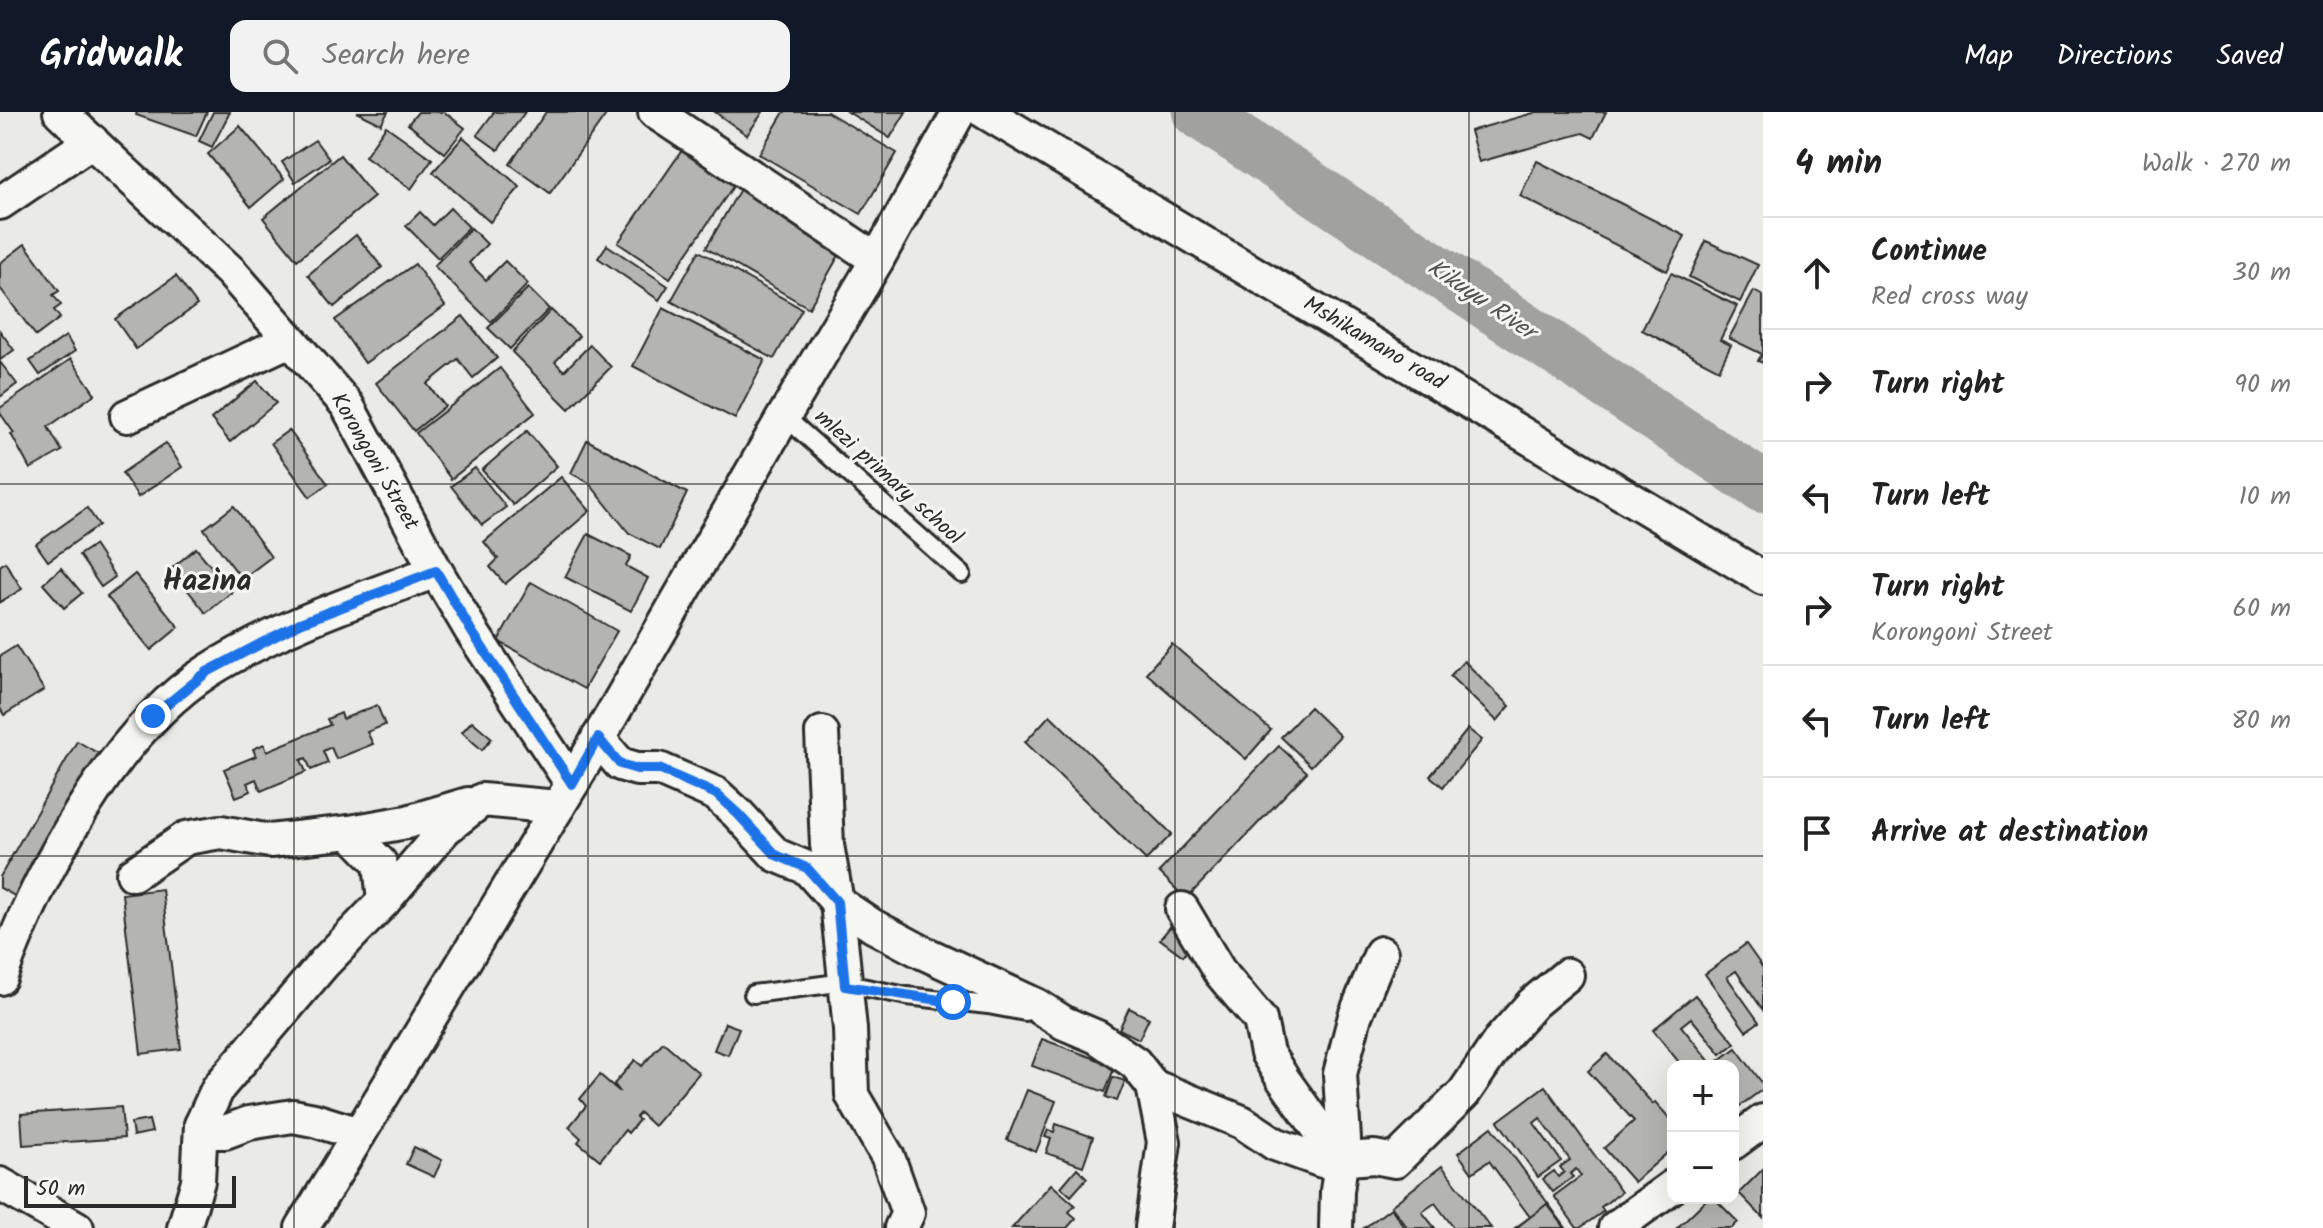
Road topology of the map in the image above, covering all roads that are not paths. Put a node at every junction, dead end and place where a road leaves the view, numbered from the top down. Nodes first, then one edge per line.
1 (655, 112) edge
2 (959, 112) edge
3 (985, 112) edge
4 (65, 114) edge
5 (92, 141) junction
6 (0, 203) edge
7 (877, 260) junction
8 (290, 340) junction
9 (127, 416) dead end
10 (784, 416) junction
11 (436, 571) junction
12 (962, 574) dead end
13 (1763, 578) edge
14 (822, 733) dead end
15 (598, 738) junction
16 (565, 796) junction
17 (482, 800) junction
18 (350, 832) junction
19 (133, 874) dead end
20 (384, 901) junction
21 (837, 902) junction
22 (1182, 909) dead end
23 (10, 917) edge
24 (1381, 953) dead end
25 (1567, 975) dead end
26 (0, 978) edge
27 (845, 986) junction
28 (753, 994) dead end
29 (1064, 1023) junction
30 (1153, 1086) junction
31 (1763, 1121) edge
32 (201, 1125) junction
33 (359, 1134) junction
34 (1739, 1139) edge
35 (1341, 1160) junction
36 (0, 1184) edge
37 (1667, 1190) edge
38 (77, 1228) edge
39 (184, 1228) edge
40 (302, 1228) edge
41 (901, 1228) edge
42 (1152, 1228) edge
43 (1336, 1228) edge
44 (1615, 1228) edge

1 - 7 street
2 - 7 street
3 - 13 street, Mshikamano road
4 - 5 street, Korongoni Street
5 - 6 street
5 - 8 street, Korongoni Street
7 - 10 street
8 - 9 street
8 - 11 street, Korongoni Street
10 - 12 lane, mlezi primary school
10 - 15 street
11 - 16 street, Korongoni Street
11 - 23 street
14 - 21 street
15 - 16 street
15 - 21 street
16 - 17 street
16 - 33 street
17 - 18 street
17 - 20 street
18 - 19 street
18 - 20 street
20 - 32 street
21 - 27 street
21 - 29 street
22 - 35 street
23 - 26 street
24 - 35 street
25 - 35 street
27 - 28 lane
27 - 29 lane
27 - 41 street
29 - 30 street
30 - 35 street
30 - 42 street
31 - 34 street
32 - 33 street
32 - 39 street
33 - 40 street
35 - 43 street
36 - 38 street
37 - 44 street

